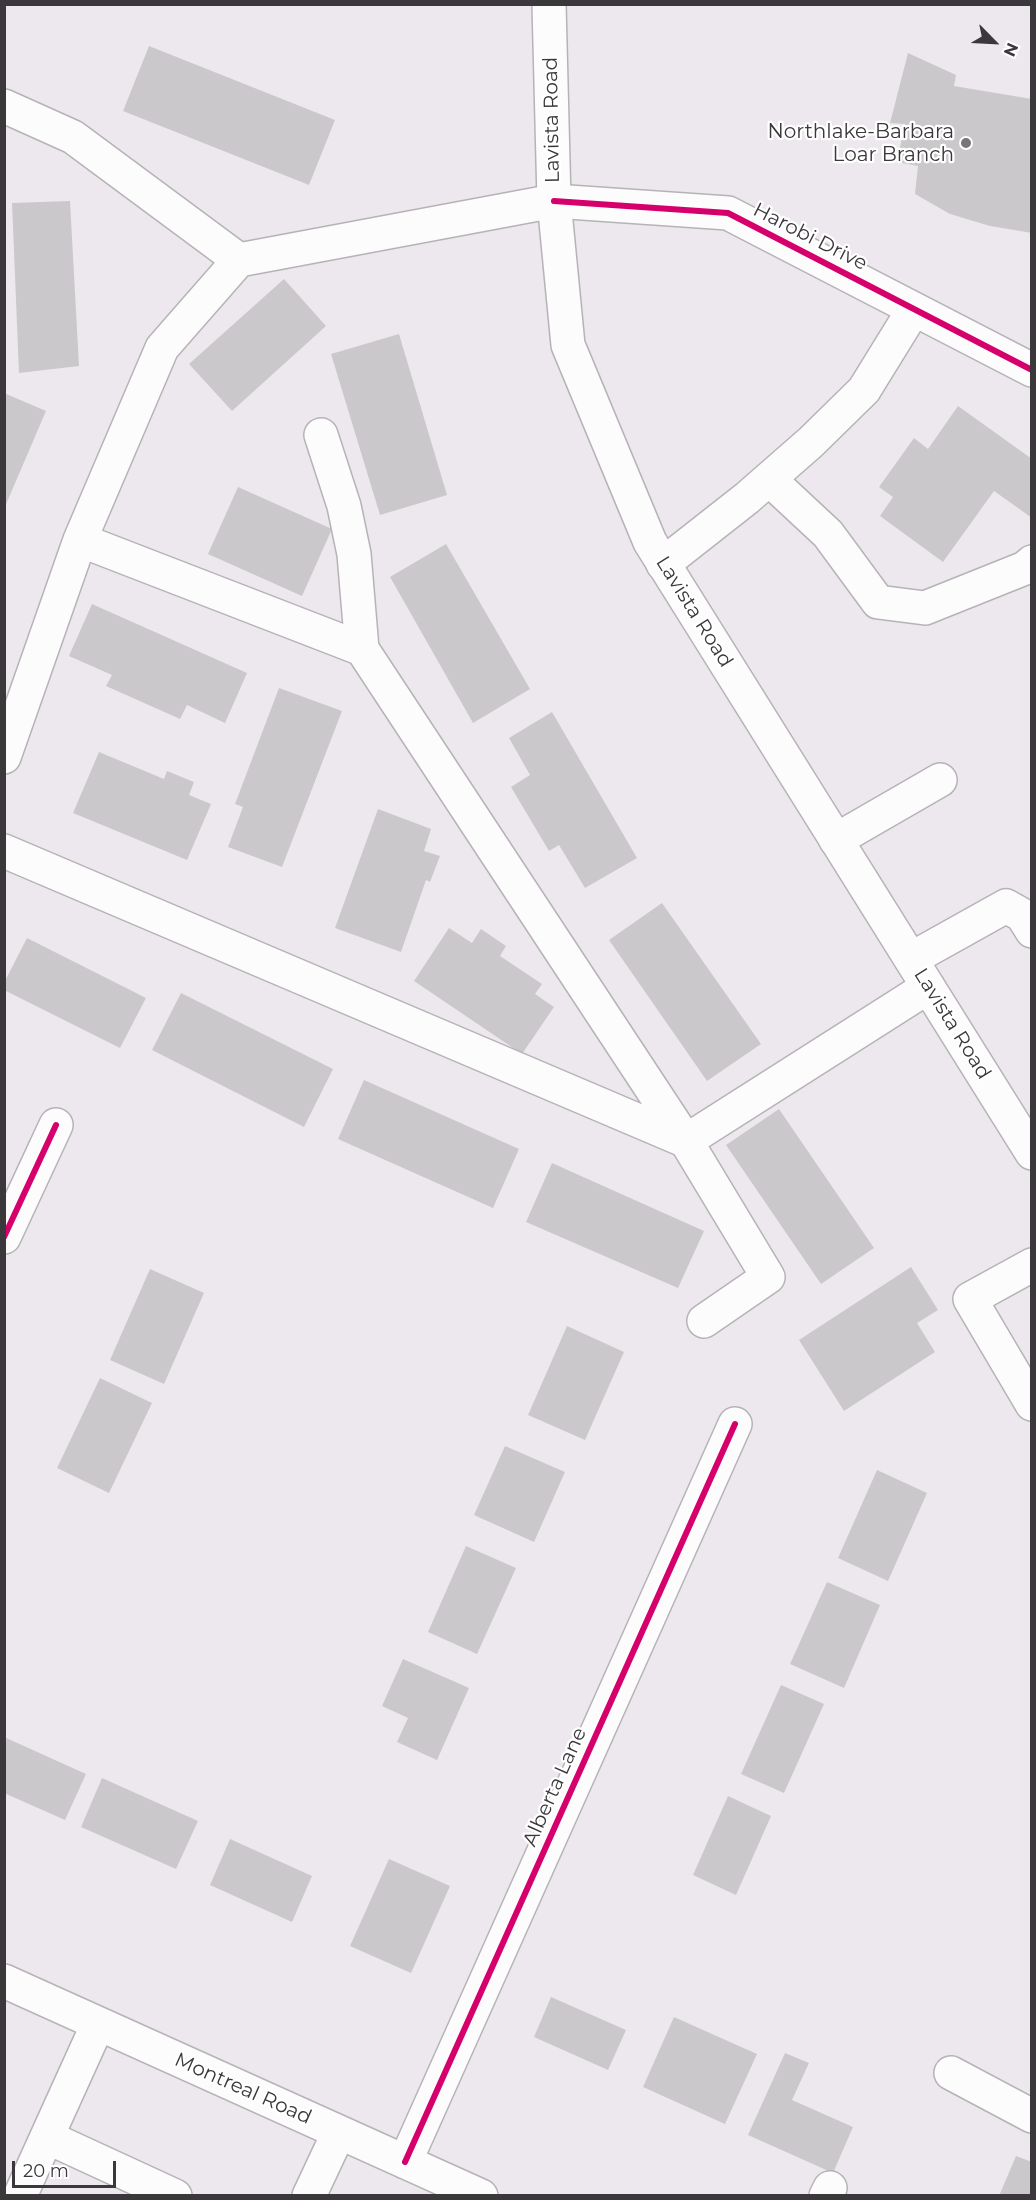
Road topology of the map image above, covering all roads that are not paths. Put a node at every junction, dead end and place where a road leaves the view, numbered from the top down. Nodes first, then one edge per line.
1 (549, 4) edge
2 (4, 106) edge
3 (554, 201) junction
4 (239, 260) junction
5 (914, 309) junction
6 (1032, 370) edge
7 (321, 435) dead end
8 (769, 479) junction
9 (80, 540) junction
10 (1032, 562) edge
11 (663, 564) junction
12 (362, 649) junction
13 (4, 757) edge
14 (940, 780) dead end
15 (836, 840) junction
16 (4, 851) edge
17 (1032, 931) edge
18 (911, 959) junction
19 (928, 987) junction
20 (56, 1125) dead end
21 (686, 1141) junction
22 (1032, 1153) edge
23 (4, 1237) edge
24 (1032, 1265) edge
25 (704, 1321) dead end
26 (1032, 1404) edge
27 (735, 1424) dead end
28 (4, 1981) edge
29 (99, 2024) junction
30 (951, 2073) dead end
31 (1032, 2116) edge
32 (339, 2132) junction
33 (47, 2137) junction
34 (405, 2162) junction
35 (20, 2196) edge
36 (175, 2196) edge
37 (309, 2196) edge
38 (481, 2196) edge

1 - 3 street, Lavista Road
2 - 4 street
3 - 4 street, Harobi Drive
3 - 5 street, Harobi Drive
3 - 11 street, Lavista Road
4 - 9 street
5 - 6 street, Harobi Drive
5 - 8 street
7 - 12 street
8 - 10 street
8 - 11 street
9 - 12 street
9 - 13 street
11 - 15 street, Lavista Road
12 - 21 street
14 - 15 street
15 - 18 street, Lavista Road
16 - 21 street
17 - 18 street
18 - 19 street, Lavista Road
19 - 21 street
19 - 22 street, Lavista Road
20 - 23 street
21 - 25 street
24 - 26 street
27 - 34 street, Alberta Lane
28 - 29 street, Montreal Road
29 - 32 street, Montreal Road
29 - 33 street
30 - 31 street
32 - 34 street, Montreal Road
32 - 37 street
33 - 35 street
33 - 36 street
34 - 38 street, Montreal Road

